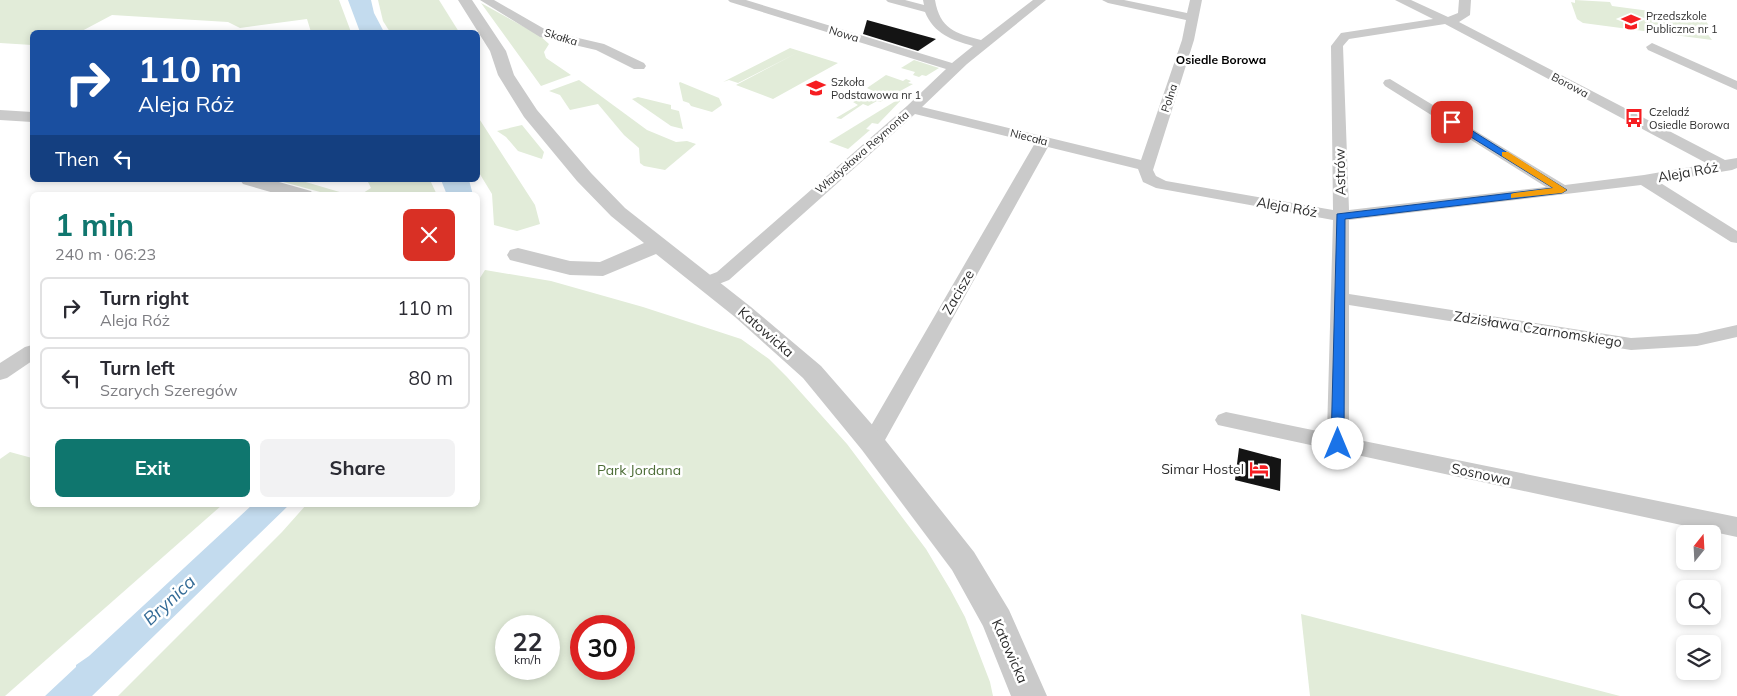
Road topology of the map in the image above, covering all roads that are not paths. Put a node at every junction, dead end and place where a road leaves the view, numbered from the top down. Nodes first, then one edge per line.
1 (465, 0) edge
2 (486, 0) edge
3 (734, 0) edge
4 (892, 0) edge
5 (1040, 0) edge
6 (1108, 0) edge
7 (1196, 0) edge
8 (1401, 0) edge
9 (1465, 0) edge
10 (930, 5) edge
11 (1192, 18) junction
12 (1448, 21) junction
13 (983, 45) junction
14 (1652, 47) dead end
15 (640, 66) dead end
16 (954, 68) junction
17 (1390, 83) dead end
18 (1737, 86) edge
19 (912, 109) junction
20 (0, 115) edge
21 (30, 117) edge
22 (1044, 141) junction
23 (1146, 166) junction
24 (1732, 167) edge
25 (1644, 180) junction
26 (254, 182) edge
27 (1562, 190) junction
28 (276, 192) edge
29 (1341, 216) junction
30 (1737, 238) edge
31 (658, 245) junction
32 (518, 255) dead end
33 (706, 283) junction
34 (1339, 298) junction
35 (1737, 332) edge
36 (30, 353) edge
37 (0, 373) edge
38 (1226, 420) dead end
39 (872, 443) junction
40 (1338, 444) junction
41 (1737, 527) edge
42 (1029, 696) edge

1 - 31 street, Katowicka
2 - 15 street, Skałka
3 - 16 street, Nowa
4 - 10 street
5 - 13 street, Władysława Reymonta
6 - 11 street
7 - 11 street, Polna
8 - 12 street, Borowa
9 - 12 street
10 - 13 street
11 - 23 street, Polna
12 - 24 street, Borowa
12 - 29 street, Astrów
13 - 16 street, Władysława Reymonta
14 - 18 street
16 - 19 street, Władysława Reymonta
17 - 27 street
19 - 22 street, Niecała
19 - 33 street, Władysława Reymonta
20 - 21 street
22 - 23 street, Niecała
22 - 39 street, Zacisze
23 - 29 street, Aleja Róż
24 - 25 street, Aleja Róż
25 - 27 street, Aleja Róż
25 - 30 street
26 - 28 street
27 - 29 street, Aleja Róż
29 - 34 street, Astrów
31 - 32 street
31 - 33 street, Katowicka
33 - 39 street, Katowicka
34 - 35 street, Zdzisława Czarnomskiego
34 - 40 street, Astrów
36 - 37 street
38 - 40 street, Sosnowa
39 - 42 street, Katowicka
40 - 41 street, Sosnowa

